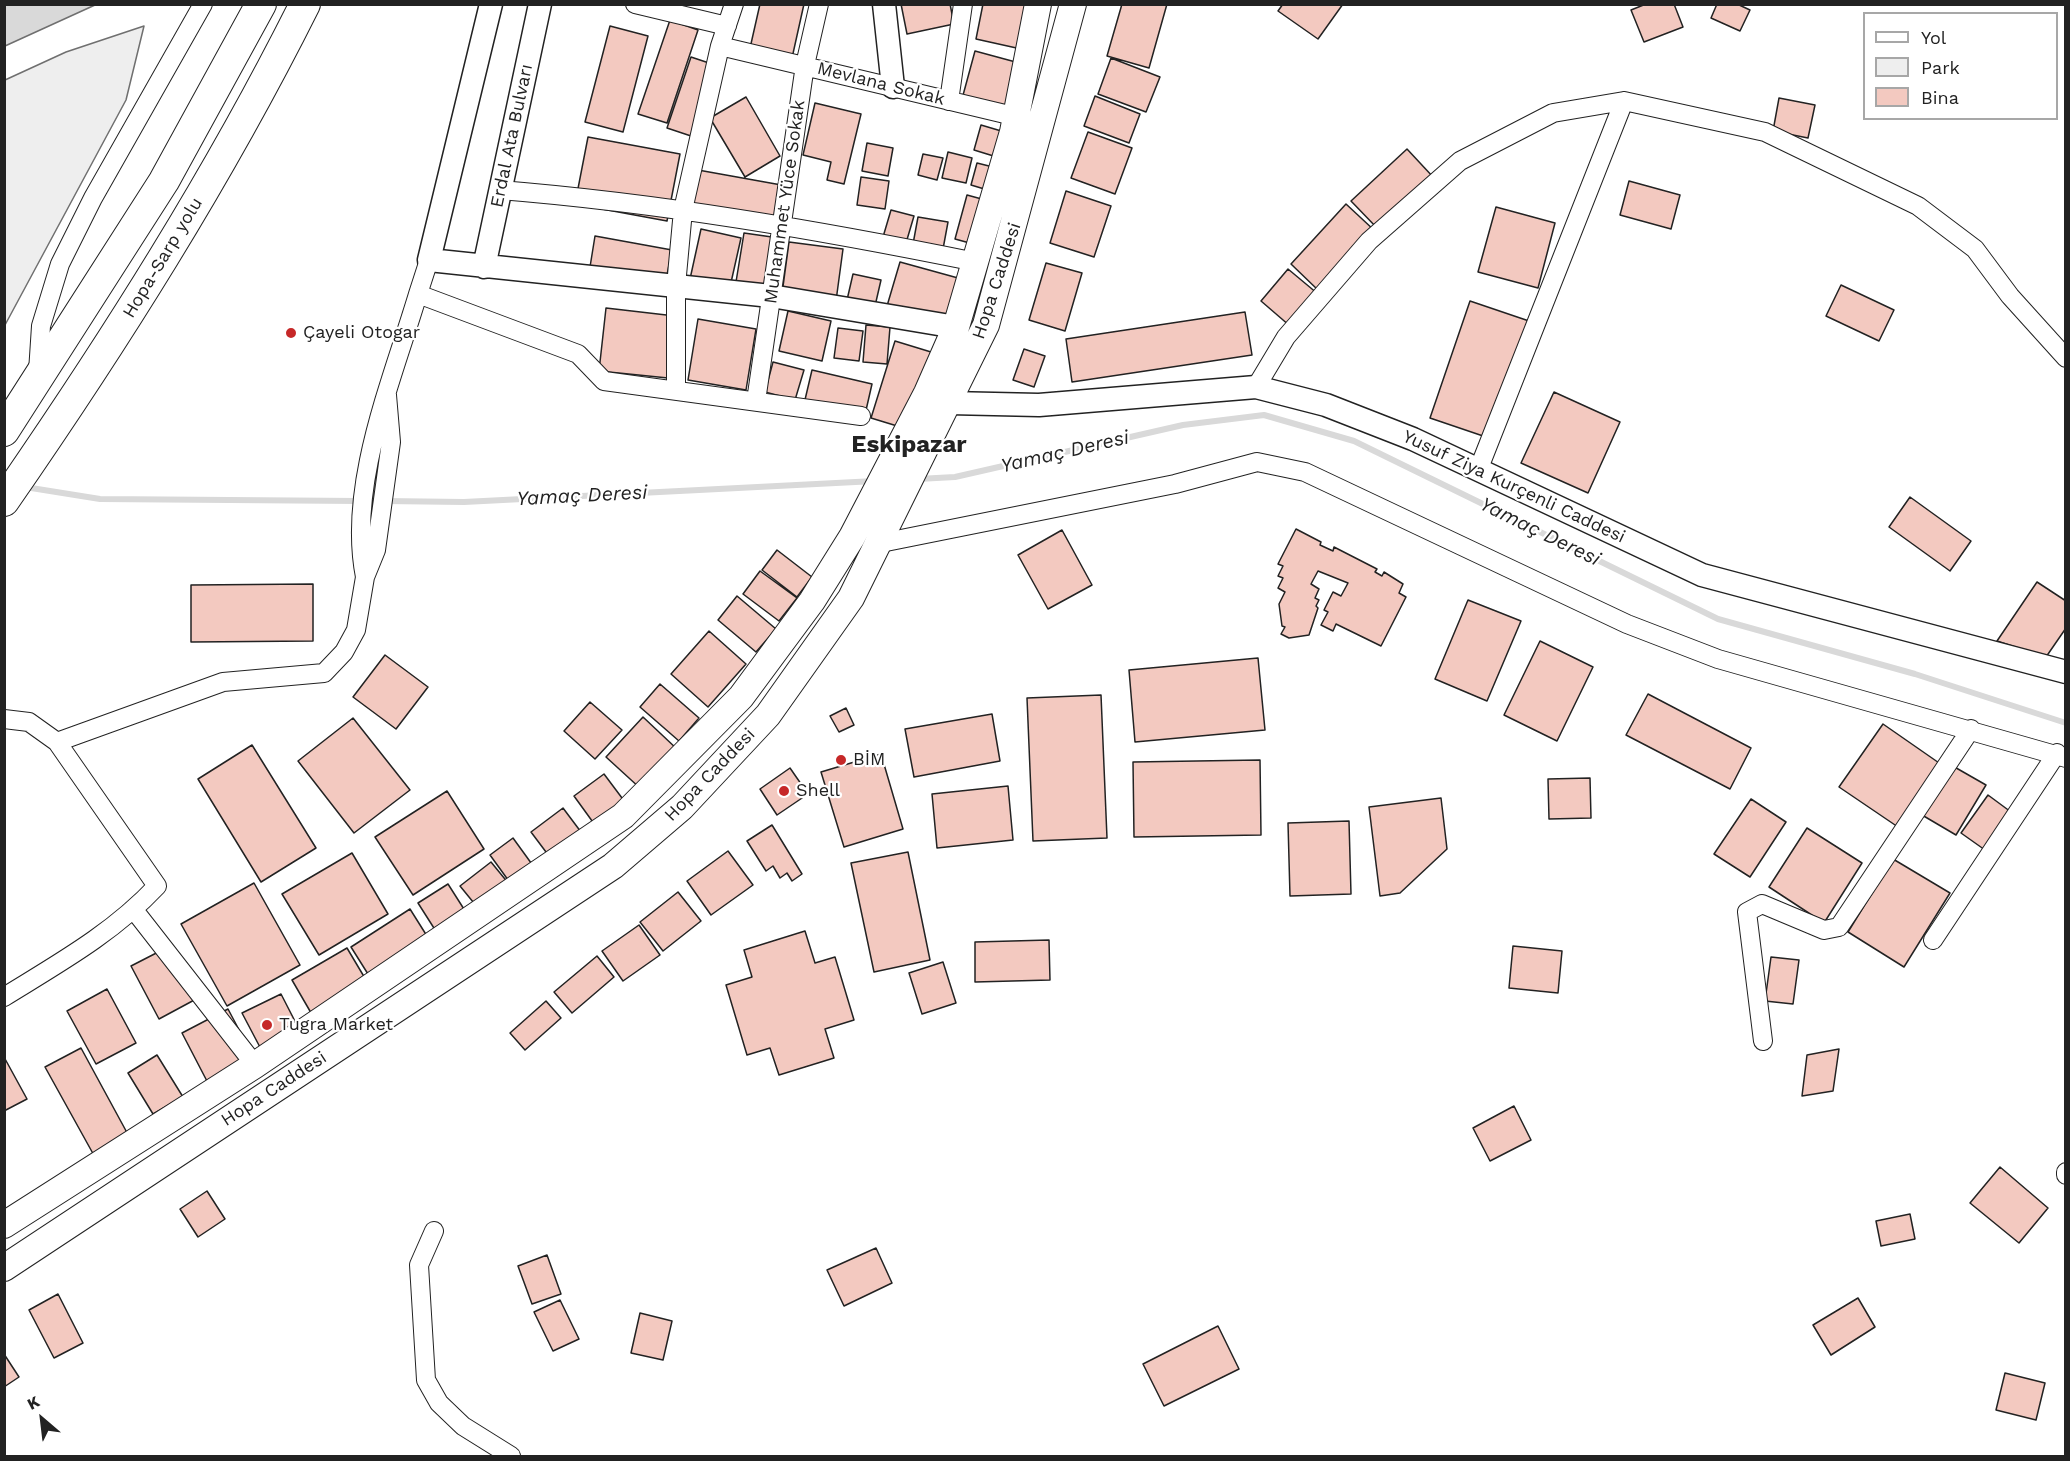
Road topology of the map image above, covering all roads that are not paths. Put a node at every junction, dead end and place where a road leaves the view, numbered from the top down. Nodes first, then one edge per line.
1 (203, 4) edge
2 (261, 4) edge
3 (305, 4) edge
4 (491, 4) edge
5 (540, 4) edge
6 (634, 4) edge
7 (734, 4) edge
8 (819, 4) edge
9 (884, 4) edge
10 (954, 4) edge
11 (963, 4) edge
12 (1038, 4) edge
13 (1073, 4) edge
14 (726, 26) junction
15 (959, 33) junction
16 (720, 46) junction
17 (805, 65) junction
18 (893, 87) junction
19 (949, 101) junction
20 (1624, 101) junction
21 (1016, 118) junction
22 (1042, 121) junction
23 (500, 190) junction
24 (683, 210) junction
25 (782, 224) junction
26 (429, 260) junction
27 (976, 262) junction
28 (483, 267) junction
29 (676, 286) junction
30 (418, 294) junction
31 (771, 296) junction
32 (956, 327) junction
33 (2066, 358) edge
34 (38, 383) junction
35 (1256, 387) junction
36 (676, 390) junction
37 (387, 395) junction
38 (938, 398) junction
39 (756, 401) junction
40 (861, 417) dead end
41 (9, 425) edge
42 (1479, 468) junction
43 (4, 501) edge
44 (876, 544) junction
45 (368, 549) junction
46 (2066, 672) edge
47 (4, 718) edge
48 (1971, 729) junction
49 (57, 742) junction
50 (2061, 756) edge
51 (134, 910) junction
52 (1933, 940) dead end
53 (4, 997) edge
54 (1763, 1041) dead end
55 (255, 1065) junction
56 (4, 1225) edge
57 (434, 1231) dead end
58 (4, 1268) edge
59 (511, 1456) edge

1 - 34 street
2 - 34 highway
3 - 43 highway, Hopa-Sarp yolu
4 - 26 street
5 - 23 street, Erdal Ata Bulvarı
6 - 14 street
7 - 14 street
8 - 17 street, Muhammet Yüce Sokak
9 - 18 street
10 - 15 street
11 - 15 street
12 - 21 main road, Hopa Caddesi
13 - 22 main road, Hopa Caddesi
14 - 16 street
15 - 19 street
16 - 17 street, Mevlana Sokak
16 - 24 street
17 - 18 street, Mevlana Sokak
17 - 25 street, Muhammet Yüce Sokak
18 - 19 street, Mevlana Sokak
19 - 21 street, Mevlana Sokak
20 - 33 street
20 - 35 street
20 - 42 street
21 - 22 street, Mevlana Sokak
21 - 27 main road, Hopa Caddesi
22 - 38 main road, Hopa Caddesi
23 - 24 street
23 - 28 street, Erdal Ata Bulvarı
24 - 25 street
24 - 29 street
25 - 27 street
25 - 31 street, Muhammet Yüce Sokak
26 - 28 street
26 - 30 street
27 - 32 main road, Hopa Caddesi
28 - 29 street
29 - 31 street
29 - 36 street
30 - 36 street
30 - 37 street
31 - 32 street
31 - 39 street, Muhammet Yüce Sokak
32 - 38 main road, Hopa Caddesi
34 - 41 highway
35 - 38 street, Yusuf Ziya Kurçenli Caddesi
35 - 42 street, Yusuf Ziya Kurçenli Caddesi
36 - 39 street
37 - 45 street
37 - 45 street
38 - 44 main road, Hopa Caddesi
38 - 55 main road, Hopa Caddesi
39 - 40 street
42 - 46 street, Yusuf Ziya Kurçenli Caddesi
44 - 48 street
44 - 58 main road, Hopa Caddesi
45 - 49 street
47 - 49 street
48 - 50 street
48 - 54 street
49 - 51 street
50 - 52 street
51 - 53 street
51 - 55 street
55 - 56 main road, Hopa Caddesi
57 - 59 street

